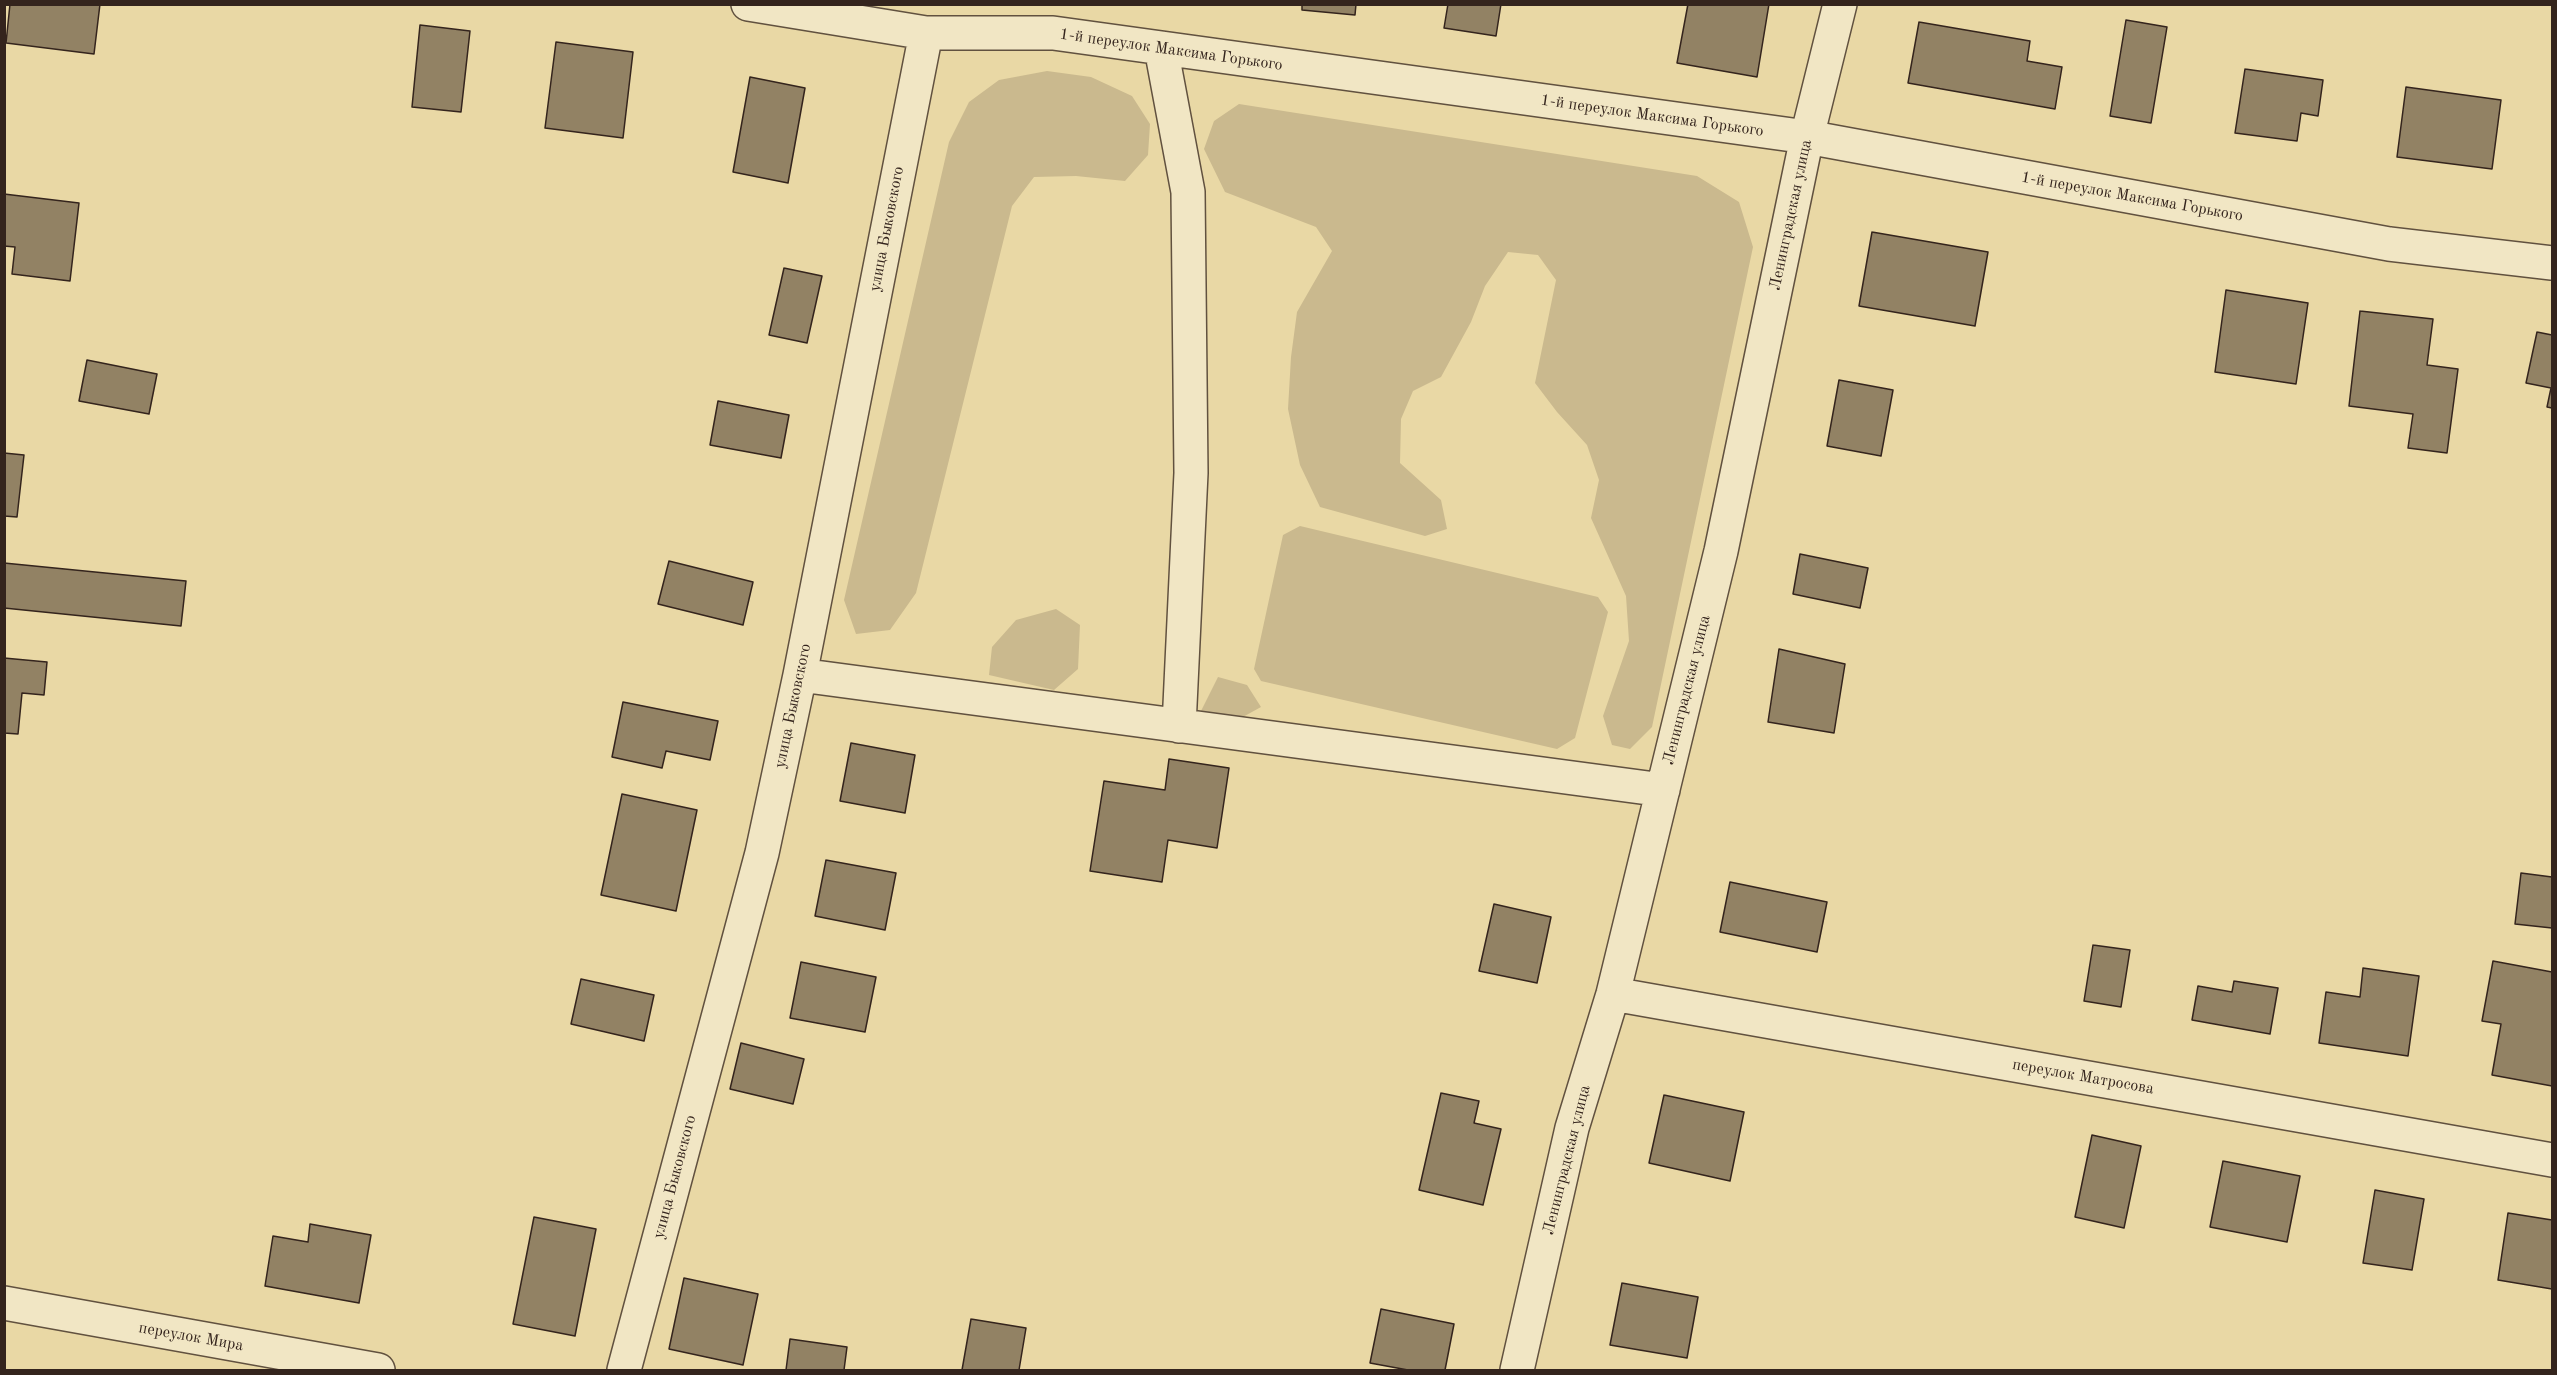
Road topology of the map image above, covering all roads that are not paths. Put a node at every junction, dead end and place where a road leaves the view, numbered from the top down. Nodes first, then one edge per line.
1 (748, 4) edge
2 (1840, 4) edge
3 (1055, 19) edge
4 (926, 33) junction
5 (1161, 48) junction
6 (1807, 137) junction
7 (2553, 263) edge
8 (800, 675) junction
9 (1179, 726) junction
10 (1663, 790) junction
11 (1613, 994) junction
12 (2553, 1160) edge
13 (4, 1303) edge
14 (378, 1371) edge
15 (624, 1371) edge
16 (1517, 1371) edge

1 - 4 street, 1-й переулок Максима Горького
2 - 6 street, Ленинградская улица
3 - 4 street, 1-й переулок Максима Горького
3 - 5 street, 1-й переулок Максима Горького
4 - 8 street, улица Быковского
5 - 6 street, 1-й переулок Максима Горького
5 - 9 street
6 - 7 street, 1-й переулок Максима Горького
6 - 10 street, Ленинградская улица
8 - 9 street
8 - 15 street, улица Быковского
9 - 10 street
10 - 11 street, Ленинградская улица
11 - 12 street, переулок Матросова
11 - 16 street, Ленинградская улица
13 - 14 street, переулок Мира

